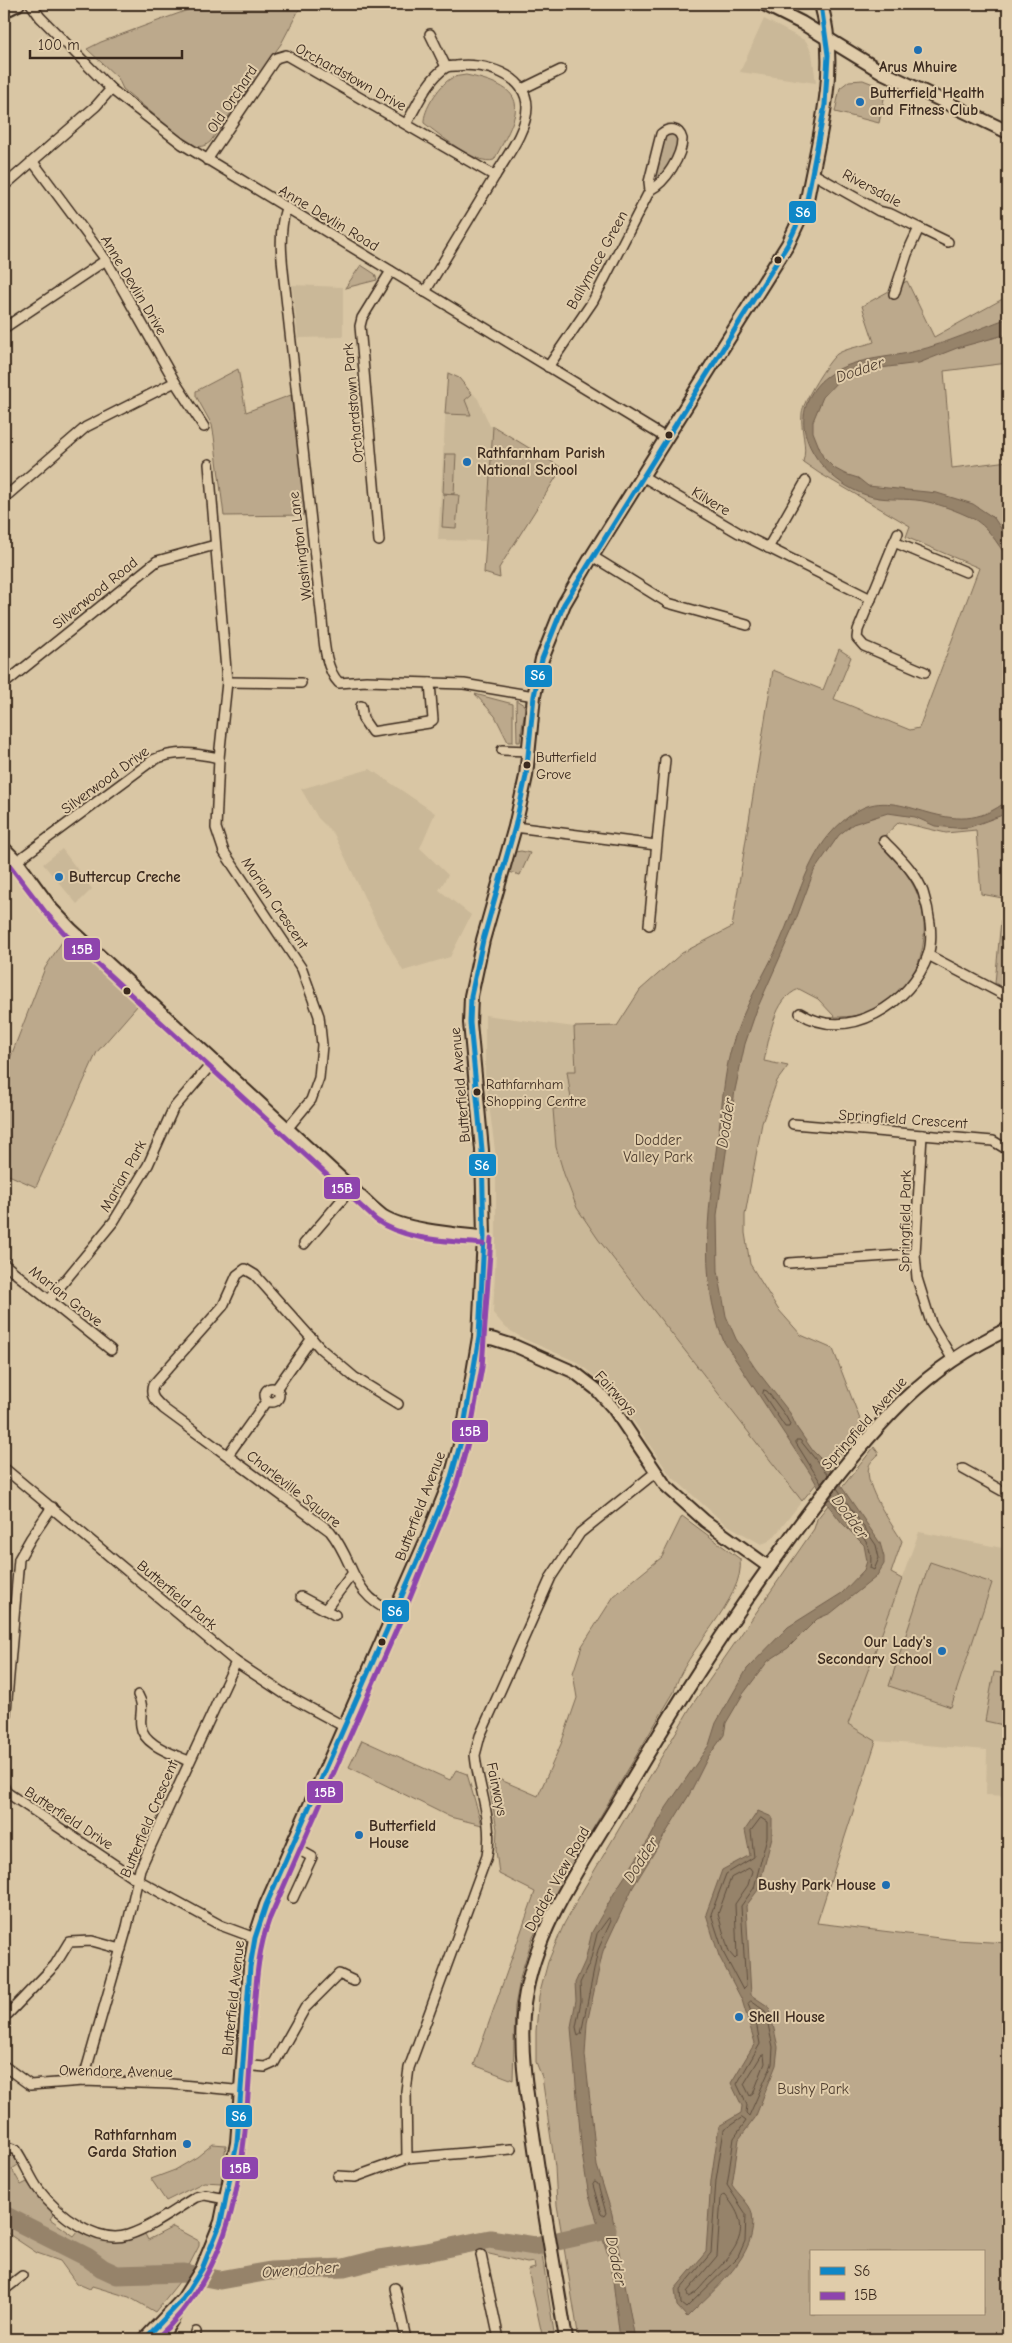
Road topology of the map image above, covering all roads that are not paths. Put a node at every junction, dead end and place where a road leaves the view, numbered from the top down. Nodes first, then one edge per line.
1 (18, 4) edge
2 (32, 4) edge
3 (764, 4) edge
4 (821, 4) edge
5 (4, 11) edge
6 (430, 34) dead end
7 (828, 39) junction
8 (282, 55) joint
9 (446, 68) junction
10 (561, 70) dead end
11 (112, 89) junction
12 (522, 89) junction
13 (406, 124) junction
14 (1008, 132) edge
15 (207, 160) junction
16 (33, 162) junction
17 (812, 173) junction
18 (495, 176) junction
19 (4, 186) edge
20 (650, 190) junction
21 (286, 208) junction
22 (919, 228) junction
23 (948, 242) dead end
24 (106, 260) junction
25 (391, 271) junction
26 (425, 292) junction
27 (894, 294) dead end
28 (4, 328) edge
29 (548, 367) junction
30 (175, 382) junction
31 (204, 427) dead end
32 (666, 438) junction
33 (209, 464) dead end
34 (642, 476) junction
35 (806, 481) dead end
36 (4, 498) edge
37 (898, 533) dead end
38 (379, 541) dead end
39 (894, 542) junction
40 (215, 545) junction
41 (768, 548) junction
42 (592, 556) junction
43 (966, 572) dead end
44 (870, 599) junction
45 (747, 625) dead end
46 (925, 672) dead end
47 (227, 682) junction
48 (301, 683) dead end
49 (430, 683) junction
50 (4, 684) edge
51 (534, 696) junction
52 (361, 706) dead end
53 (502, 750) dead end
54 (529, 751) junction
55 (218, 758) junction
56 (665, 760) dead end
57 (515, 827) junction
58 (884, 841) dead end
59 (656, 845) junction
60 (4, 848) edge
61 (17, 861) junction
62 (649, 925) dead end
63 (928, 955) junction
64 (1008, 997) edge
65 (800, 1013) dead end
66 (214, 1061) junction
67 (793, 1124) dead end
68 (287, 1129) junction
69 (922, 1134) junction
70 (1008, 1150) edge
71 (351, 1189) junction
72 (484, 1237) junction
73 (304, 1244) dead end
74 (915, 1254) junction
75 (789, 1263) dead end
76 (4, 1264) edge
77 (48, 1300) junction
78 (1008, 1330) edge
79 (479, 1337) junction
80 (312, 1338) junction
81 (111, 1350) dead end
82 (954, 1360) junction
83 (398, 1404) dead end
84 (228, 1455) junction
85 (4, 1468) edge
86 (963, 1469) dead end
87 (656, 1472) junction
88 (1008, 1494) edge
89 (52, 1507) junction
90 (769, 1567) junction
91 (352, 1574) junction
92 (301, 1597) dead end
93 (325, 1610) junction
94 (395, 1613) junction
95 (335, 1615) dead end
96 (236, 1662) junction
97 (138, 1695) dead end
98 (345, 1728) junction
99 (4, 1734) edge
100 (188, 1761) junction
101 (4, 1787) edge
102 (292, 1846) junction
103 (136, 1879) junction
104 (293, 1898) dead end
105 (255, 1938) junction
106 (121, 1950) junction
107 (354, 1981) dead end
108 (8, 2014) dead end
109 (242, 2064) junction
110 (4, 2066) edge
111 (83, 2081) junction
112 (234, 2090) dead end
113 (4, 2146) edge
114 (511, 2149) dead end
115 (407, 2158) junction
116 (338, 2176) dead end
117 (226, 2200) junction
118 (481, 2255) dead end
119 (22, 2276) dead end
120 (395, 2288) dead end
121 (4, 2290) edge
122 (179, 2305) junction
123 (145, 2339) edge
124 (160, 2339) edge
125 (406, 2339) edge
126 (499, 2339) edge
127 (566, 2339) edge

1 - 5 main road
2 - 11 street, Anne Devlin Road
3 - 7 main road
4 - 7 main road, Butterfield Avenue
6 - 9 street
7 - 14 main road
7 - 17 main road, Butterfield Avenue
8 - 13 street, Orchardstown Drive
8 - 15 street, Old Orchard
9 - 12 street
9 - 13 street, Orchardstown Drive
10 - 12 street
11 - 15 street, Anne Devlin Road
11 - 16 street
12 - 18 street
13 - 18 street, Orchardstown Drive
15 - 21 street, Anne Devlin Road
16 - 19 street
16 - 24 street, Anne Devlin Drive
17 - 22 street, Riversdale
17 - 32 main road, Butterfield Avenue
18 - 26 street
20 - 20 street, Ballymace Green
20 - 29 street, Ballymace Green
21 - 25 street, Anne Devlin Road
21 - 49 street, Washington Lane
22 - 23 street, Riversdale
22 - 27 street
24 - 28 street
24 - 30 street, Anne Devlin Drive
25 - 26 street, Anne Devlin Road
25 - 38 street, Orchardstown Park
26 - 29 street, Anne Devlin Road
29 - 32 street, Anne Devlin Road
30 - 31 street, Anne Devlin Drive
30 - 36 street
32 - 34 main road, Butterfield Avenue
33 - 40 street, Marian Crescent
34 - 41 street, Kilvere
34 - 42 main road, Butterfield Avenue
35 - 41 street
37 - 39 street
39 - 43 street
39 - 44 street
40 - 47 street, Marian Crescent
40 - 50 street, Silverwood Road
41 - 44 street, Kilvere
42 - 45 street
42 - 51 main road, Butterfield Avenue
44 - 46 street
47 - 48 street
47 - 55 street, Marian Crescent
49 - 51 street, Washington Lane
49 - 52 street
51 - 54 main road, Butterfield Avenue
53 - 54 street
54 - 57 main road, Butterfield Avenue
55 - 61 street, Silverwood Drive
55 - 68 street, Marian Crescent
56 - 59 street
57 - 59 street
57 - 72 main road, Butterfield Avenue
58 - 63 street
59 - 62 street
60 - 61 street
61 - 66 street
63 - 64 street
63 - 65 street
66 - 68 street
66 - 77 street, Marian Park
67 - 69 street, Springfield Crescent
68 - 71 street
69 - 70 street, Springfield Crescent
69 - 74 street, Springfield Park
71 - 72 street
71 - 73 street
72 - 79 main road, Butterfield Avenue
74 - 75 street
74 - 82 street, Springfield Park
76 - 77 street, Marian Grove
77 - 81 street, Marian Grove
78 - 82 main road, Springfield Avenue
79 - 87 street, Fairways
79 - 94 main road, Butterfield Avenue
80 - 83 street, Charleville Square
80 - 84 street, Charleville Square
80 - 84 street, Charleville Square
82 - 90 main road, Springfield Avenue
84 - 91 street, Charleville Square
85 - 89 street, Butterfield Park
86 - 88 street
87 - 90 street, Fairways
87 - 115 street, Fairways
89 - 96 street, Butterfield Park
89 - 99 street
90 - 127 main road, Dodder View Road
91 - 93 street
91 - 94 street, Charleville Square
92 - 93 street
93 - 95 street
94 - 98 main road, Butterfield Avenue
96 - 98 street, Butterfield Park
96 - 100 street, Butterfield Crescent
97 - 100 street
98 - 102 main road, Butterfield Avenue
100 - 103 street, Butterfield Crescent
101 - 103 street, Butterfield Drive
102 - 104 street
102 - 105 main road, Butterfield Avenue
103 - 105 street, Butterfield Drive
103 - 106 street, Butterfield Crescent
105 - 109 main road, Butterfield Avenue
106 - 108 street
106 - 111 street, Butterfield Crescent
107 - 109 street
109 - 117 main road, Butterfield Avenue
110 - 111 street, Owendore Avenue
111 - 112 street, Owendore Avenue
113 - 117 street
114 - 115 street
115 - 116 street
117 - 122 main road, Butterfield Avenue
118 - 126 street
119 - 121 street
120 - 125 street
122 - 123 main road, Butterfield Avenue
122 - 124 main road, Butterfield Avenue

